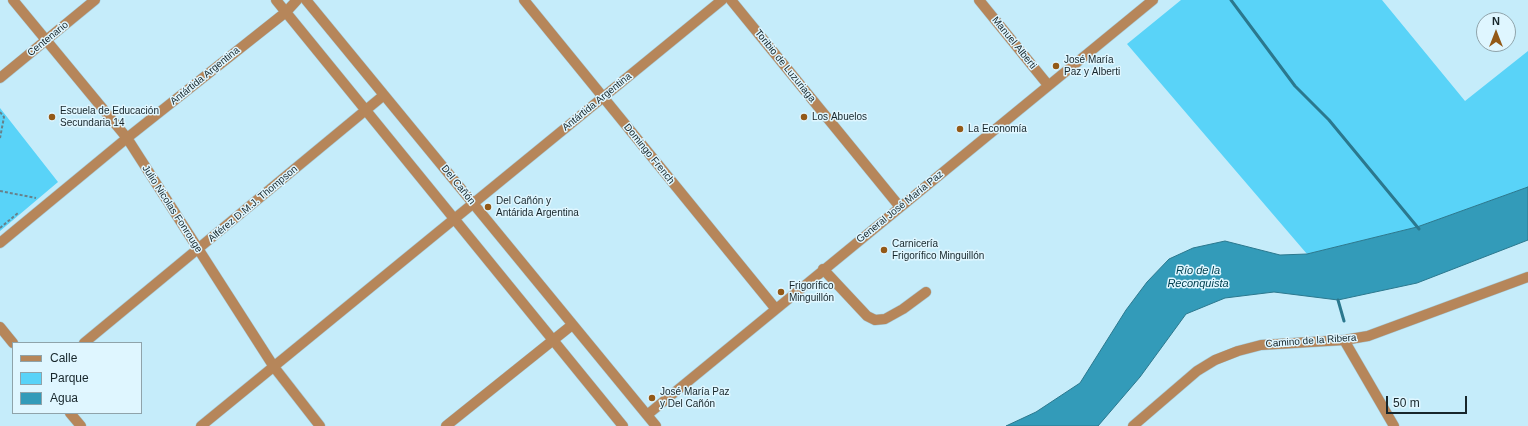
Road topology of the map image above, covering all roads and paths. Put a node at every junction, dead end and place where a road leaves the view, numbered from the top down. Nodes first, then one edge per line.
1 (13, 0) edge
2 (95, 0) edge
3 (276, 0) edge
4 (297, 0) edge
5 (306, 0) edge
6 (524, 0) edge
7 (722, 0) edge
8 (731, 0) edge
9 (979, 0) edge
10 (1153, 0) edge
11 (286, 12) junction
12 (47, 40) junction
13 (0, 78) edge
14 (1048, 85) junction
15 (384, 95) junction
16 (603, 97) junction
17 (365, 111) junction
18 (0, 112) edge
19 (0, 138) edge
20 (127, 138) junction
21 (0, 191) edge
22 (36, 198) dead end
23 (473, 203) junction
24 (900, 207) junction
25 (454, 219) junction
26 (0, 243) edge
27 (198, 250) junction
28 (823, 269) junction
29 (1528, 277) edge
30 (926, 292) dead end
31 (775, 308) junction
32 (572, 324) junction
33 (0, 327) edge
34 (552, 340) junction
35 (1344, 340) junction
36 (12, 342) edge
37 (85, 342) edge
38 (274, 368) junction
39 (71, 414) edge
40 (647, 415) junction
41 (80, 426) edge
42 (201, 426) edge
43 (320, 426) edge
44 (446, 426) edge
45 (623, 426) edge
46 (656, 426) edge
47 (1133, 426) edge
48 (1394, 426) edge

1 - 12 street, Julio Nicolas Fonrouge
2 - 12 street, Centenario
3 - 11 street
4 - 11 street, Antártida Argentina
5 - 15 street, Del Cañón
6 - 16 street, Domingo French
7 - 16 street, Antártida Argentina
8 - 24 street, Toribio de Luzuriaga
9 - 14 street, Manuel Alberti
10 - 14 street, General José María Paz
11 - 17 street
11 - 20 street, Antártida Argentina
12 - 13 street, Centenario
12 - 20 street, Julio Nicolas Fonrouge
14 - 24 street, General José María Paz
15 - 17 street, Alférez D.M.J. Thompson
15 - 23 street, Del Cañón
16 - 23 street, Antártida Argentina
16 - 31 street, Domingo French
17 - 25 street
17 - 27 street, Alférez D.M.J. Thompson
18 - 19 path
20 - 26 street, Antártida Argentina
20 - 27 street, Julio Nicolas Fonrouge
21 - 22 path
23 - 25 street, Antártida Argentina
23 - 32 street, Del Cañón
24 - 28 street, General José María Paz
25 - 34 street
25 - 38 street, Antártida Argentina
27 - 37 street, Alférez D.M.J. Thompson
27 - 38 street, Julio Nicolas Fonrouge
28 - 30 street
28 - 31 street, General José María Paz
29 - 35 street, Camino de la Ribera
31 - 40 street, General José María Paz
32 - 34 street
32 - 40 street, Del Cañón
33 - 36 street
34 - 44 street
34 - 45 street
35 - 47 street, Camino de la Ribera
35 - 48 street
38 - 42 street, Antártida Argentina
38 - 43 street, Julio Nicolas Fonrouge
39 - 41 street
40 - 46 street, Del Cañón

